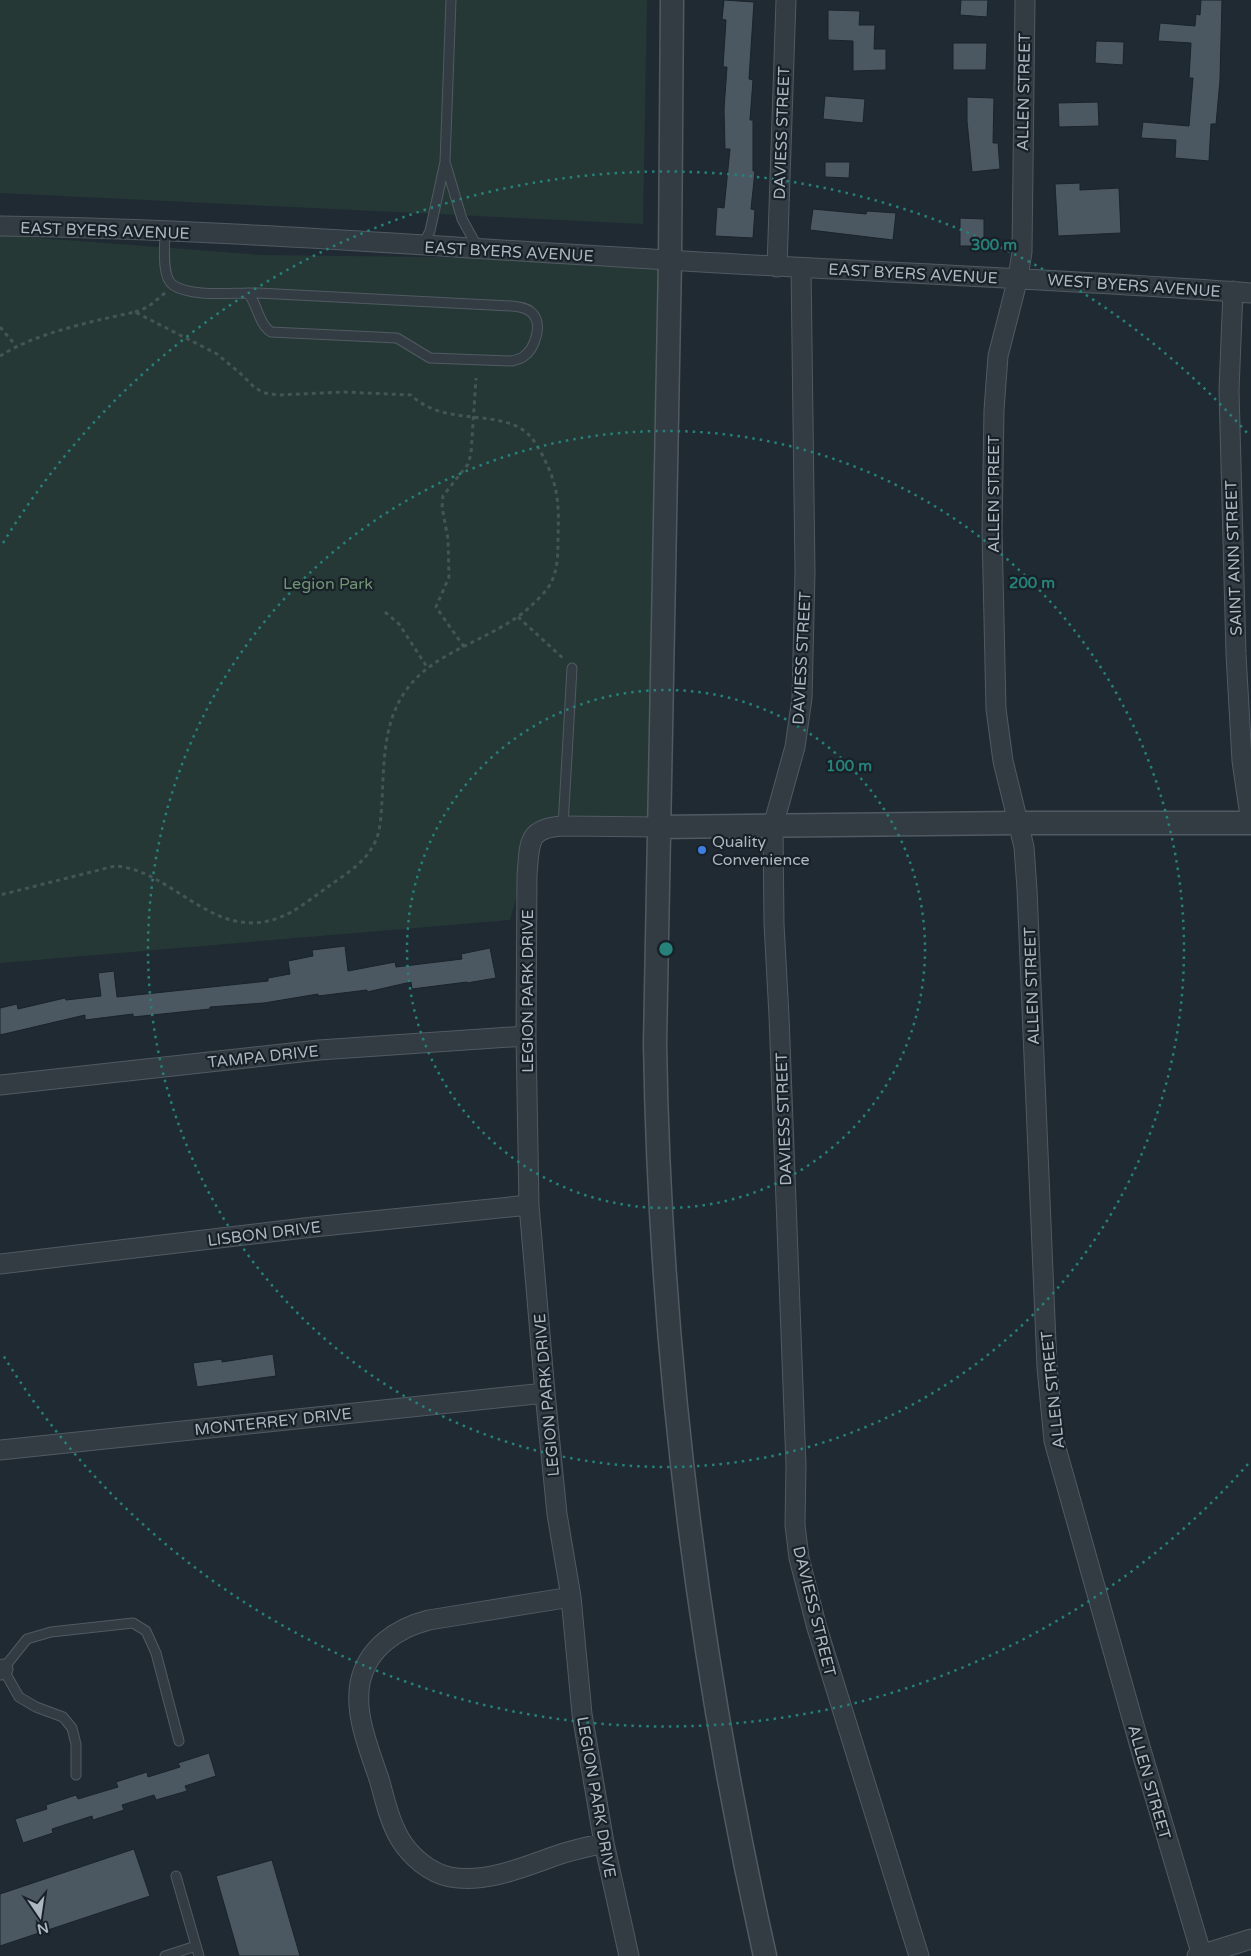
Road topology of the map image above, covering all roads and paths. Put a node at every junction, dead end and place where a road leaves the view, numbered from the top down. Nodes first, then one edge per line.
1 (451, 0) edge
2 (672, 0) edge
3 (786, 0) edge
4 (1025, 0) edge
5 (445, 162) junction
6 (0, 226) edge
7 (165, 231) junction
8 (422, 246) junction
9 (478, 249) junction
10 (670, 260) junction
11 (777, 267) junction
12 (801, 268) junction
13 (1018, 278) junction
14 (173, 285) junction
15 (1242, 292) edge
16 (248, 293) junction
17 (135, 312) junction
18 (0, 327) edge
19 (16, 346) junction
20 (0, 356) edge
21 (476, 378) dead end
22 (474, 418) junction
23 (386, 612) dead end
24 (518, 617) junction
25 (464, 647) junction
26 (427, 667) junction
27 (572, 668) joint
28 (1019, 823) junction
29 (1251, 823) edge
30 (563, 826) junction
31 (773, 826) junction
32 (660, 827) junction
33 (0, 896) edge
34 (526, 1036) junction
35 (0, 1085) edge
36 (529, 1205) junction
37 (0, 1264) edge
38 (545, 1393) junction
39 (0, 1450) edge
40 (571, 1597) junction
41 (1, 1669) edge
42 (179, 1741) dead end
43 (76, 1775) dead end
44 (604, 1843) junction
45 (176, 1876) dead end
46 (1251, 1939) edge
47 (196, 1946) junction
48 (1200, 1955) edge
49 (165, 1956) edge
50 (199, 1956) edge
51 (628, 1956) edge
52 (765, 1956) edge
53 (919, 1956) edge

1 - 5 lane
2 - 10 street
3 - 11 street, DAVIESS STREET
4 - 13 street, ALLEN STREET
5 - 8 lane
5 - 9 lane
6 - 7 street, EAST BYERS AVENUE
7 - 8 street, EAST BYERS AVENUE
7 - 14 lane
8 - 9 street, EAST BYERS AVENUE
9 - 10 street, EAST BYERS AVENUE
10 - 11 street, EAST BYERS AVENUE
10 - 32 street
11 - 12 street, EAST BYERS AVENUE
12 - 13 street, EAST BYERS AVENUE
12 - 31 street, DAVIESS STREET
13 - 15 street, WEST BYERS AVENUE
13 - 28 street, ALLEN STREET
14 - 16 lane
14 - 17 path
15 - 29 street, SAINT ANN STREET
16 - 16 lane
17 - 19 path
17 - 22 path
18 - 19 path
19 - 20 path
21 - 22 path
22 - 24 path
22 - 25 path
23 - 26 path
24 - 25 path
24 - 27 path
25 - 26 path
26 - 33 path
27 - 30 lane
28 - 29 street
28 - 31 street
28 - 48 street, ALLEN STREET
30 - 32 street
30 - 34 street, LEGION PARK DRIVE
31 - 32 street
31 - 53 street, DAVIESS STREET
32 - 52 street
34 - 35 street, TAMPA DRIVE
34 - 36 street, LEGION PARK DRIVE
36 - 37 street, LISBON DRIVE
36 - 38 street, LEGION PARK DRIVE
38 - 39 street, MONTERREY DRIVE
38 - 40 street, LEGION PARK DRIVE
40 - 44 street, LEGION PARK DRIVE
40 - 44 street
41 - 42 lane
41 - 43 lane
44 - 51 street, LEGION PARK DRIVE
45 - 47 lane
46 - 48 street
47 - 49 lane
47 - 50 lane

